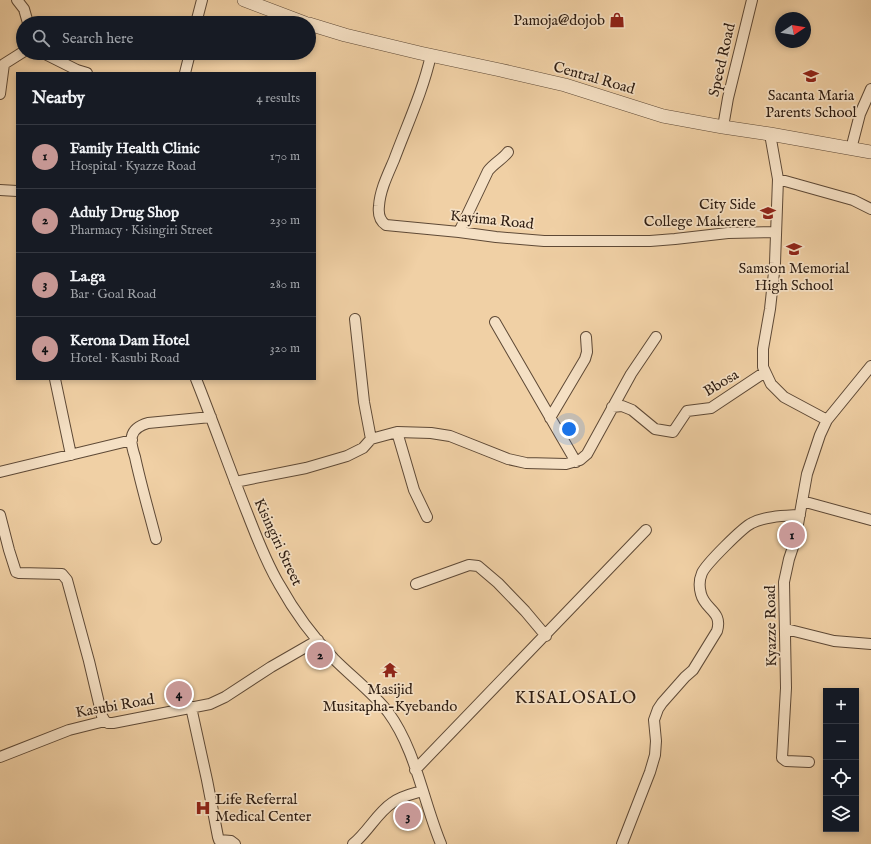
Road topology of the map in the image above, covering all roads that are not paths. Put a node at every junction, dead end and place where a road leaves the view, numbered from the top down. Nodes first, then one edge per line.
1 (17, 0) edge
2 (202, 0) edge
3 (244, 0) edge
4 (752, 0) edge
5 (26, 16) edge
6 (198, 16) edge
7 (286, 16) edge
8 (316, 26) edge
9 (16, 56) edge
10 (431, 56) junction
11 (57, 60) edge
12 (188, 60) edge
13 (84, 72) edge
14 (185, 72) edge
15 (871, 89) edge
16 (0, 94) edge
17 (723, 128) junction
18 (770, 134) junction
19 (851, 150) junction
20 (508, 152) dead end
21 (871, 152) edge
22 (778, 179) junction
23 (0, 190) edge
24 (16, 191) edge
25 (871, 209) edge
26 (459, 232) junction
27 (776, 232) junction
28 (355, 319) dead end
29 (495, 322) dead end
30 (586, 337) dead end
31 (656, 337) dead end
32 (871, 366) edge
33 (765, 372) junction
34 (55, 380) edge
35 (196, 380) edge
36 (612, 407) junction
37 (211, 417) junction
38 (550, 418) junction
39 (827, 420) junction
40 (397, 432) junction
41 (371, 439) junction
42 (132, 440) junction
43 (71, 455) junction
44 (576, 462) junction
45 (0, 472) edge
46 (235, 482) junction
47 (802, 501) junction
48 (0, 515) edge
49 (800, 515) junction
50 (427, 517) dead end
51 (871, 520) edge
52 (646, 530) dead end
53 (156, 539) dead end
54 (416, 584) dead end
55 (786, 629) junction
56 (546, 636) junction
57 (318, 640) junction
58 (871, 644) edge
59 (191, 707) junction
60 (105, 721) junction
61 (0, 758) edge
62 (809, 762) dead end
63 (416, 770) junction
64 (422, 791) junction
65 (235, 844) edge
66 (353, 844) edge
67 (441, 844) edge
68 (622, 844) edge

1 - 5 street
2 - 6 street
3 - 7 street
4 - 17 street, Speed Road
8 - 10 street, Central Road
9 - 16 street
10 - 17 street, Central Road
10 - 26 street, Kayima Road
11 - 13 street
12 - 14 street
15 - 19 street
17 - 18 street, Central Road
18 - 19 street, Central Road
18 - 22 street
19 - 21 street, Central Road
20 - 26 street
22 - 25 street
22 - 27 street
23 - 24 street
26 - 27 street, Kayima Road
27 - 33 street
28 - 41 street
29 - 38 street
30 - 38 street
31 - 36 street
32 - 39 street, Kyazze Road
33 - 36 street, Bbosa
33 - 39 street
34 - 43 street
35 - 37 street, Kisingiri Street
36 - 44 street
37 - 42 street
37 - 46 street, Kisingiri Street
38 - 44 street
39 - 47 street, Kyazze Road
40 - 41 street
40 - 44 street
40 - 50 street
41 - 46 street
42 - 43 street
42 - 53 street
43 - 45 street
46 - 57 street, Kisingiri Street
47 - 49 street, Kyazze Road
47 - 51 street
48 - 60 street
49 - 55 street, Kyazze Road
49 - 68 street
52 - 56 street
54 - 56 street
55 - 58 street
55 - 62 street, Kyazze Road
56 - 63 street
57 - 59 street, Kasubi Road
57 - 63 street, Kisingiri Street
59 - 60 street, Kasubi Road
59 - 65 street
60 - 61 street, Kasubi Road
63 - 64 street, Kisingiri Street
64 - 66 street
64 - 67 street, Kisingiri Street

